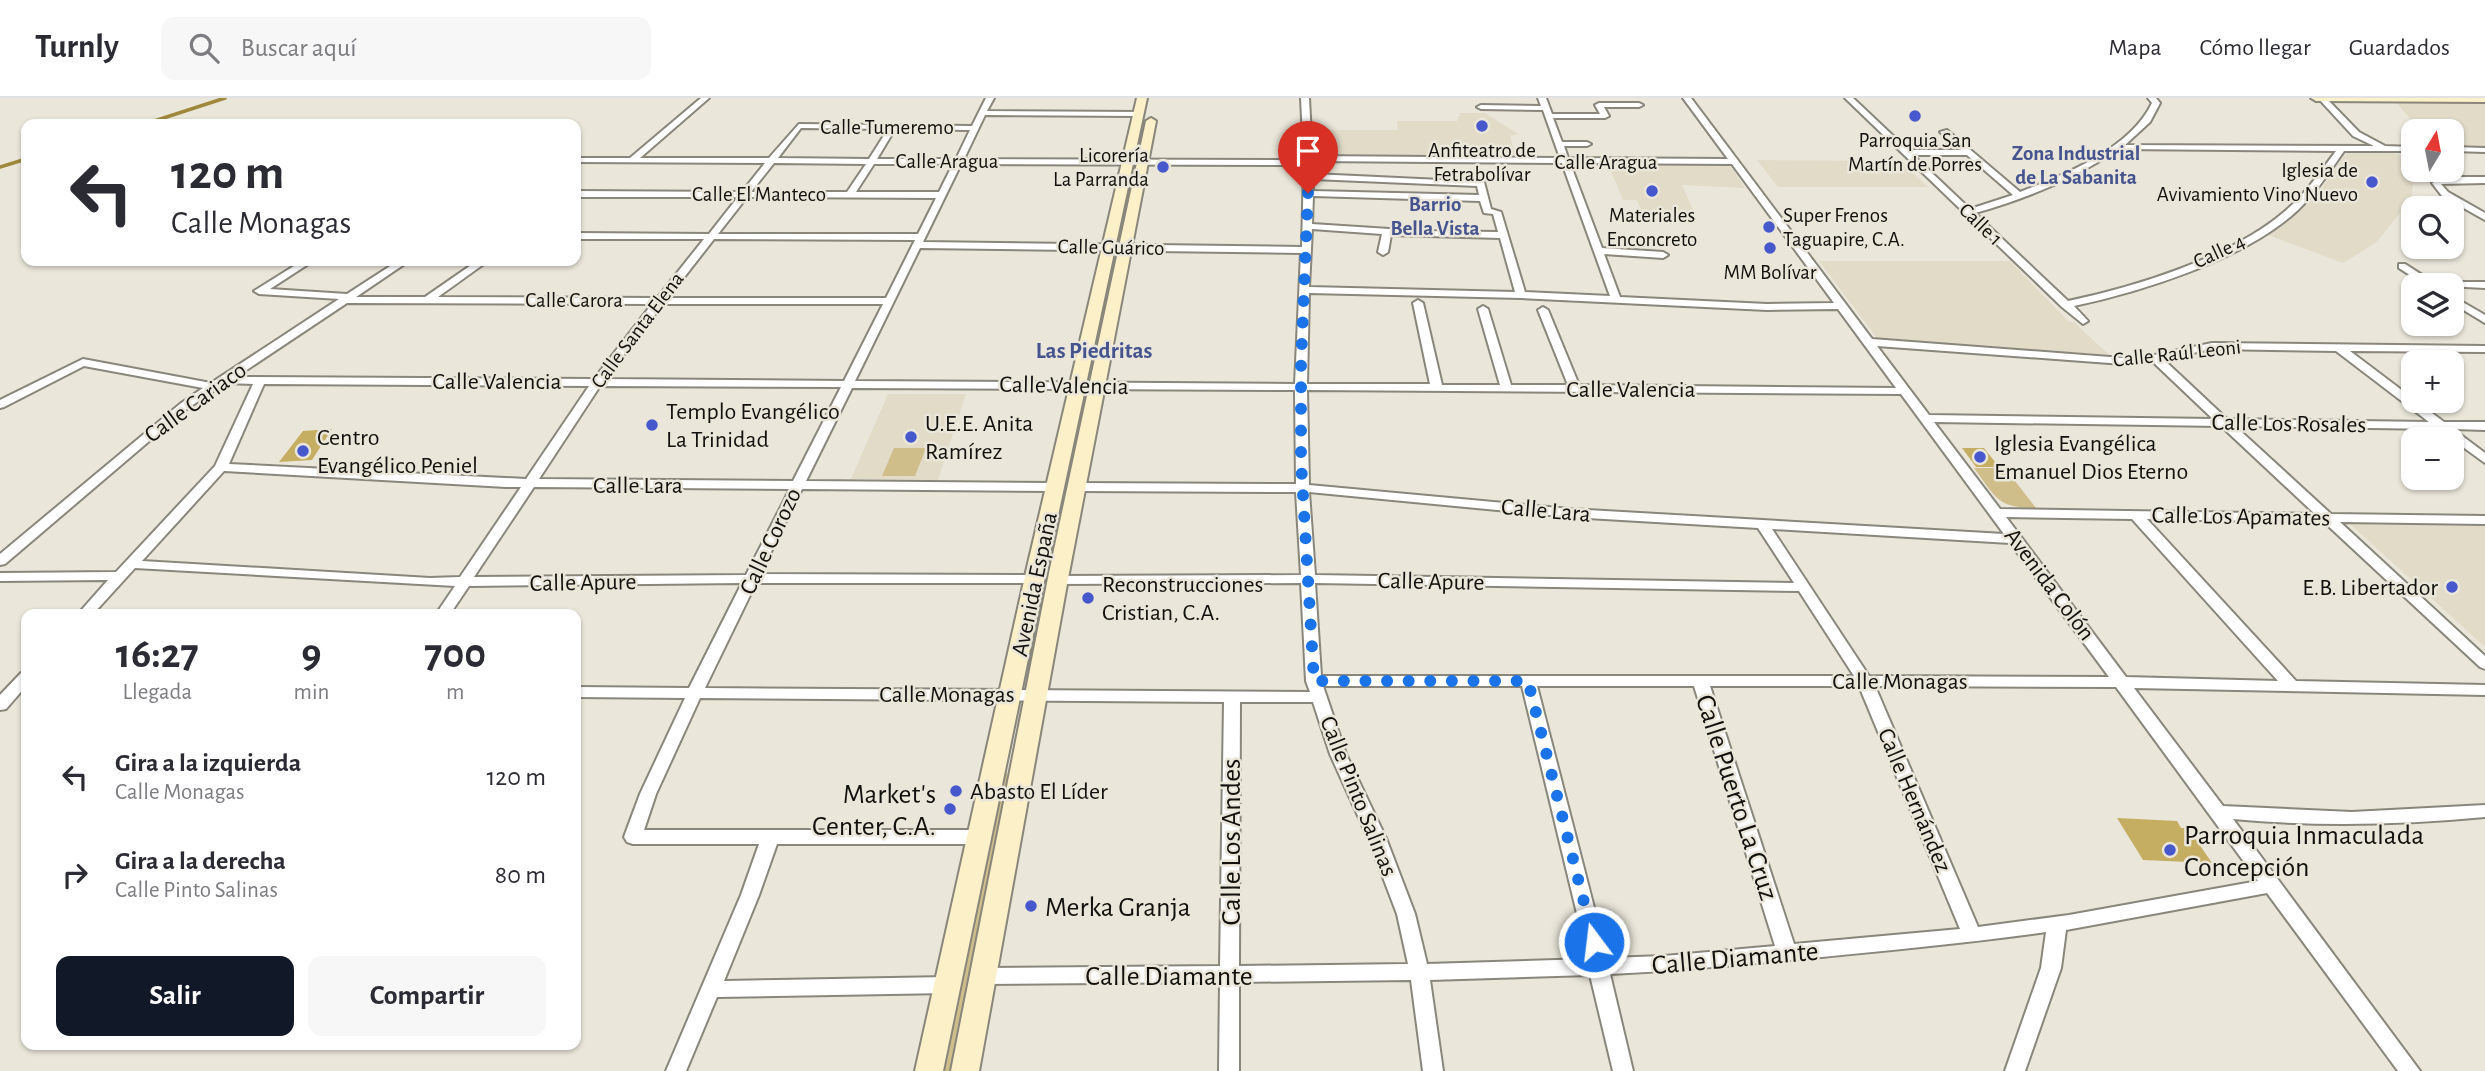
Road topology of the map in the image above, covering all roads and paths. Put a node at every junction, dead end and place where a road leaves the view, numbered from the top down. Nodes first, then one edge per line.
1 (705, 98) edge
2 (990, 98) edge
3 (1155, 98) edge
4 (1305, 98) edge
5 (1542, 98) edge
6 (1687, 98) edge
7 (1849, 98) edge
8 (2152, 98) edge
9 (2316, 98) edge
10 (2322, 98) edge
11 (2485, 99) edge
12 (1638, 101) edge
13 (1141, 106) edge
14 (1481, 107) dead end
15 (1548, 112) junction
16 (982, 113) junction
17 (1645, 114) dead end
18 (799, 126) joint
19 (893, 127) junction
20 (975, 128) junction
21 (1944, 132) dead end
22 (1559, 144) junction
23 (1587, 144) dead end
24 (2115, 147) junction
25 (2341, 149) junction
26 (2385, 149) junction
27 (2401, 149) edge
28 (2464, 149) edge
29 (2485, 150) edge
30 (1906, 152) junction
31 (1968, 153) junction
32 (632, 160) junction
33 (772, 160) junction
34 (1308, 160) junction
35 (871, 161) junction
36 (958, 161) junction
37 (581, 162) edge
38 (1135, 162) junction
39 (1566, 162) junction
40 (1735, 162) junction
41 (1308, 176) junction
42 (2485, 180) edge
43 (1308, 193) junction
44 (581, 194) edge
45 (744, 195) junction
46 (850, 195) junction
47 (941, 195) junction
48 (2020, 197) junction
49 (1484, 198) junction
50 (1969, 212) junction
51 (2485, 216) edge
52 (1307, 226) junction
53 (1387, 232) junction
54 (1503, 234) junction
55 (581, 236) edge
56 (710, 237) junction
57 (918, 241) junction
58 (1116, 247) junction
59 (1306, 250) junction
60 (1598, 251) junction
61 (1383, 252) dead end
62 (1663, 255) dead end
63 (300, 266) edge
64 (396, 266) edge
65 (476, 266) edge
66 (2402, 266) dead end
67 (2413, 273) edge
68 (2464, 285) edge
69 (2485, 285) edge
70 (1304, 290) junction
71 (1521, 295) junction
72 (347, 298) junction
73 (429, 299) junction
74 (1616, 300) junction
75 (658, 301) junction
76 (888, 301) junction
77 (1418, 303) dead end
78 (2066, 305) junction
79 (1843, 306) junction
80 (2464, 307) edge
81 (1483, 309) dead end
82 (1542, 310) dead end
83 (2485, 320) edge
84 (2083, 321) dead end
85 (1869, 342) junction
86 (2337, 347) junction
87 (2485, 349) edge
88 (2155, 358) junction
89 (260, 380) junction
90 (597, 382) junction
91 (218, 383) junction
92 (846, 384) junction
93 (1087, 385) junction
94 (1301, 388) junction
95 (1437, 389) junction
96 (1507, 389) junction
97 (1575, 389) junction
98 (1905, 390) junction
99 (0, 405) edge
100 (1926, 418) junction
101 (2226, 422) junction
102 (2441, 425) junction
103 (2485, 426) edge
104 (2485, 459) edge
105 (221, 467) junction
106 (528, 484) junction
107 (795, 486) junction
108 (1055, 486) junction
109 (1077, 487) junction
110 (1302, 488) junction
111 (1997, 513) junction
112 (2136, 515) junction
113 (2327, 518) junction
114 (2485, 520) edge
115 (1763, 525) junction
116 (2016, 538) junction
117 (0, 561) edge
118 (131, 564) junction
119 (120, 576) junction
120 (0, 577) edge
121 (752, 579) junction
122 (1034, 579) junction
123 (1308, 579) junction
124 (1058, 580) junction
125 (465, 582) junction
126 (1803, 587) junction
127 (90, 609) edge
128 (446, 609) edge
129 (2485, 664) edge
130 (1700, 680) junction
131 (1528, 681) junction
132 (1865, 681) junction
133 (21, 682) edge
134 (2123, 682) junction
135 (2292, 686) junction
136 (1317, 689) junction
137 (2485, 690) edge
138 (581, 691) edge
139 (695, 692) junction
140 (1009, 694) junction
141 (1036, 694) junction
142 (1232, 696) junction
143 (4, 701) edge
144 (2219, 811) junction
145 (2485, 811) edge
146 (770, 837) junction
147 (979, 837) junction
148 (2273, 885) junction
149 (2057, 923) junction
150 (1972, 935) junction
151 (1787, 953) junction
152 (1599, 967) junction
153 (1420, 972) junction
154 (1229, 974) junction
155 (983, 976) junction
156 (948, 985) junction
157 (712, 989) junction
158 (677, 1071) edge
159 (929, 1071) edge
160 (965, 1071) edge
161 (1229, 1071) edge
162 (1433, 1071) edge
163 (1623, 1071) edge
164 (2015, 1071) edge
165 (2410, 1071) edge

1 - 32 street
2 - 16 street, Calle Corozo
3 - 38 main road, Avenida España
4 - 34 street, Calle Pinto Salinas
5 - 15 street
6 - 40 street, Avenida Colón
7 - 30 street, Calle 1
8 - 24 street
9 - 10 main road
10 - 11 main road
10 - 26 street
12 - 15 street
12 - 17 street
13 - 16 street, Calle Tumeremo
13 - 38 main road, Avenida España
14 - 15 street
15 - 22 street
16 - 20 street, Calle Corozo
18 - 19 street, Calle Tumeremo
18 - 33 street, Calle Santa Elena
19 - 20 street, Calle Tumeremo
19 - 35 street
20 - 36 street, Calle Corozo
21 - 31 street
22 - 23 street
22 - 39 street
24 - 25 street
24 - 48 street
25 - 26 street
25 - 78 street, Calle 4
26 - 27 street
28 - 29 street
30 - 31 street
30 - 50 street, Calle 1
31 - 48 street
32 - 33 street, Calle Aragua
32 - 37 street, Calle Aragua
33 - 35 street, Calle Aragua
33 - 45 street, Calle Santa Elena
34 - 38 street, Calle Aragua
34 - 39 street, Calle Aragua
34 - 41 street, Calle Pinto Salinas
35 - 36 street, Calle Aragua
35 - 46 street
36 - 38 street, Calle Aragua
36 - 47 street, Calle Corozo
38 - 58 main road, Avenida España
39 - 40 street, Calle Aragua
39 - 60 street
40 - 79 street, Avenida Colón
41 - 43 street, Calle Pinto Salinas
41 - 49 street
42 - 51 street
43 - 49 street
43 - 52 street, Calle Pinto Salinas
44 - 45 street, Calle El Manteco
45 - 46 street, Calle El Manteco
45 - 56 street, Calle Santa Elena
46 - 47 street, Calle El Manteco
47 - 57 street, Calle Corozo
48 - 50 street
49 - 54 street
50 - 78 street, Calle 1
52 - 53 street
52 - 59 street, Calle Pinto Salinas
53 - 54 street
53 - 61 street
54 - 71 street
55 - 56 street, Calle Guárico
56 - 57 street, Calle Guárico
56 - 75 street, Calle Santa Elena
57 - 58 street, Calle Guárico
57 - 76 street, Calle Corozo
58 - 59 street, Calle Guárico
58 - 93 main road, Avenida España
59 - 70 street, Calle Pinto Salinas
60 - 62 street
60 - 74 street
63 - 72 street, Calle Carora
64 - 72 street, Calle Cariaco
65 - 73 street
66 - 67 street
68 - 69 street
70 - 71 street
70 - 94 street, Calle Pinto Salinas
71 - 74 street
72 - 73 street, Calle Carora
72 - 91 street, Calle Cariaco
73 - 75 street, Calle Carora
74 - 79 street
75 - 76 street, Calle Carora
75 - 90 street, Calle Santa Elena
76 - 92 street, Calle Corozo
77 - 95 street
78 - 84 street, Calle 1
79 - 85 street, Avenida Colón
80 - 83 street
81 - 96 street
82 - 97 street
85 - 88 street, Calle Raúl Leoni
85 - 98 street, Avenida Colón
86 - 87 street, Calle Raúl Leoni
86 - 88 street, Calle Raúl Leoni
86 - 102 street
88 - 101 street
89 - 90 street, Calle Valencia
89 - 91 street, Calle Valencia
89 - 105 street
90 - 92 street, Calle Valencia
90 - 106 street, Calle Santa Elena
91 - 99 street, Calle Valencia
91 - 117 street, Calle Cariaco
92 - 93 street, Calle Valencia
92 - 107 street, Calle Corozo
93 - 94 street, Calle Valencia
93 - 108 main road, Avenida España
93 - 109 main road, Avenida España
94 - 95 street, Calle Valencia
94 - 110 street, Calle Pinto Salinas
95 - 96 street, Calle Valencia
96 - 97 street, Calle Valencia
97 - 98 street, Calle Valencia
98 - 100 street, Avenida Colón
100 - 101 street, Calle Los Rosales
100 - 111 street, Avenida Colón
101 - 102 street, Calle Los Rosales
101 - 113 street
102 - 103 street, Calle Los Rosales
102 - 104 street
105 - 106 street, Calle Lara
105 - 118 street
106 - 107 street, Calle Lara
106 - 125 street, Calle Santa Elena
107 - 108 street, Calle Lara
107 - 121 street, Calle Corozo
108 - 122 main road, Avenida España
109 - 110 street, Calle Lara
109 - 124 main road, Avenida España
110 - 115 street, Calle Lara
110 - 123 street, Calle Pinto Salinas
111 - 112 street, Calle Los Apamates
111 - 116 street, Avenida Colón
112 - 113 street, Calle Los Apamates
112 - 135 street
113 - 114 street, Calle Los Apamates
113 - 129 street
115 - 116 street, Calle Lara
115 - 126 street, Calle Hernández
116 - 134 street, Avenida Colón
118 - 119 street
118 - 125 street, Calle Apure
119 - 120 street
119 - 127 street
121 - 122 street, Calle Apure
121 - 125 street, Calle Apure
121 - 139 street, Calle Corozo
122 - 140 main road, Avenida España
123 - 124 street, Calle Apure
123 - 126 street, Calle Apure
123 - 136 street, Calle Pinto Salinas
124 - 141 main road, Avenida España
125 - 128 street, Calle Santa Elena
126 - 132 street, Calle Hernández
130 - 131 street, Calle Monagas
130 - 132 street, Calle Monagas
130 - 151 street, Calle Puerto La Cruz
131 - 136 street, Calle Monagas
131 - 152 street
132 - 134 street, Calle Monagas
132 - 150 street, Calle Hernández
133 - 143 street
134 - 135 street, Calle Monagas
134 - 144 street, Avenida Colón
135 - 137 street, Calle Monagas
136 - 142 street, Calle Monagas
136 - 153 street, Calle Pinto Salinas
138 - 139 street, Calle Monagas
139 - 140 street, Calle Monagas
139 - 146 street, Calle Corozo
140 - 141 street, Calle Monagas
140 - 147 main road, Avenida España
141 - 142 street, Calle Monagas
141 - 155 main road, Avenida España
142 - 154 street, Calle Los Andes
144 - 145 street
144 - 148 street, Avenida Colón
146 - 147 street
146 - 157 street
147 - 156 main road, Avenida España
148 - 149 street, Calle Diamante
148 - 165 street, Avenida Colón
149 - 150 street, Calle Diamante
149 - 164 street
150 - 151 street, Calle Diamante
151 - 152 street, Calle Diamante
152 - 153 street, Calle Diamante
152 - 163 street
153 - 154 street, Calle Diamante
153 - 162 street, Calle Pinto Salinas
154 - 155 street, Calle Diamante
154 - 161 street, Calle Los Andes
155 - 160 main road, Avenida España
156 - 157 street
156 - 159 main road, Avenida España
157 - 158 street

